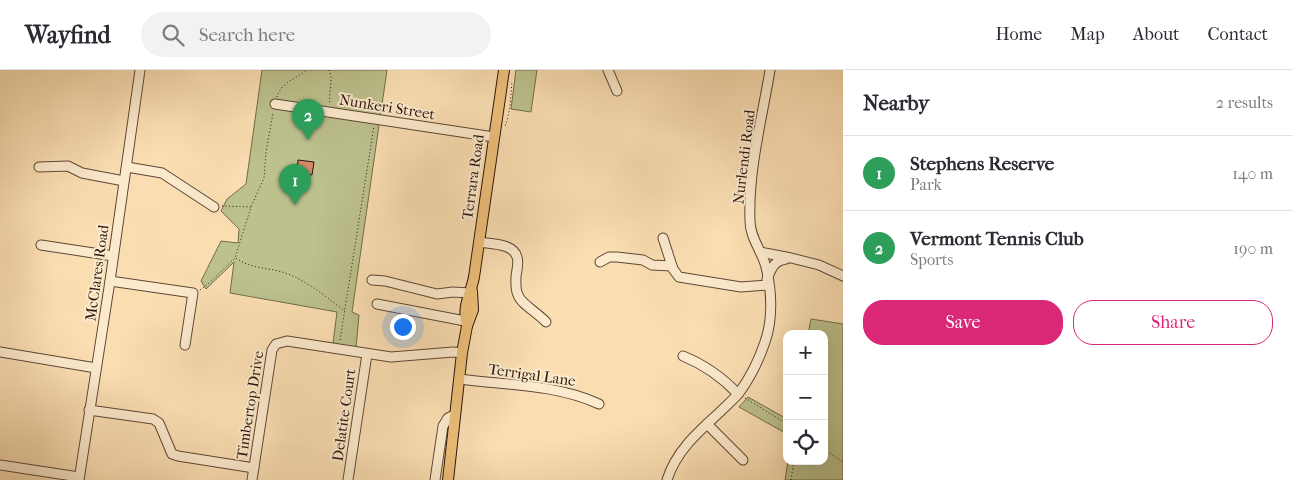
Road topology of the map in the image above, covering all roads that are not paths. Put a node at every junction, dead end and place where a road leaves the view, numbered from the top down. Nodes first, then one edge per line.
1 (140, 70) edge
2 (504, 70) edge
3 (608, 70) edge
4 (770, 70) edge
5 (617, 91) dead end
6 (276, 104) road end
7 (494, 137) junction
8 (39, 167) dead end
9 (127, 167) junction
10 (124, 181) junction
11 (214, 207) road end
12 (663, 238) dead end
13 (479, 242) junction
14 (40, 245) dead end
15 (760, 252) junction
16 (113, 256) junction
17 (791, 258) junction
18 (600, 262) dead end
19 (672, 266) junction
20 (843, 276) edge
21 (372, 280) dead end
22 (110, 282) junction
23 (768, 282) junction
24 (471, 292) junction
25 (377, 304) dead end
26 (546, 322) dead end
27 (467, 323) junction
28 (186, 345) dead end
29 (0, 352) edge
30 (462, 353) junction
31 (367, 354) junction
32 (684, 356) dead end
33 (96, 368) junction
34 (459, 379) junction
35 (738, 394) junction
36 (599, 404) dead end
37 (89, 410) junction
38 (454, 415) junction
39 (707, 424) junction
40 (743, 460) dead end
41 (0, 465) edge
42 (254, 468) junction
43 (79, 479) edge
44 (252, 480) edge
45 (348, 480) edge
46 (435, 480) edge
47 (448, 480) edge
48 (667, 480) edge

1 - 9 street, McClares Road
2 - 7 main road, Terrara Road
3 - 5 street
4 - 15 street, Nurlendi Road
6 - 7 street, Nunkeri Street
7 - 13 main road, Terrara Road
8 - 10 street
9 - 10 street, McClares Road
9 - 11 street
10 - 16 street, McClares Road
12 - 19 street
13 - 24 main road, Terrara Road
13 - 26 street
14 - 16 street
15 - 17 street
15 - 23 street, Nurlendi Road
16 - 22 street, McClares Road
17 - 20 street
17 - 23 street
18 - 19 street
19 - 23 street
21 - 24 street
22 - 28 street
22 - 33 street, McClares Road
23 - 35 street, Nurlendi Road
24 - 27 main road, Terrara Road
25 - 27 street
27 - 30 main road, Terrara Road
29 - 33 street
30 - 31 street, Timbertop Drive
30 - 34 main road, Terrara Road
31 - 42 street, Timbertop Drive
31 - 45 street, Delatite Court
32 - 35 street
33 - 37 street, McClares Road
34 - 36 street, Terrigal Lane
34 - 38 main road, Terrara Road
35 - 39 street, Nurlendi Road
37 - 42 street
37 - 43 street, McClares Road
38 - 46 street
38 - 47 main road, Terrara Road
39 - 40 street
39 - 48 street, Nurlendi Road
41 - 43 street
42 - 44 street, Timbertop Drive

